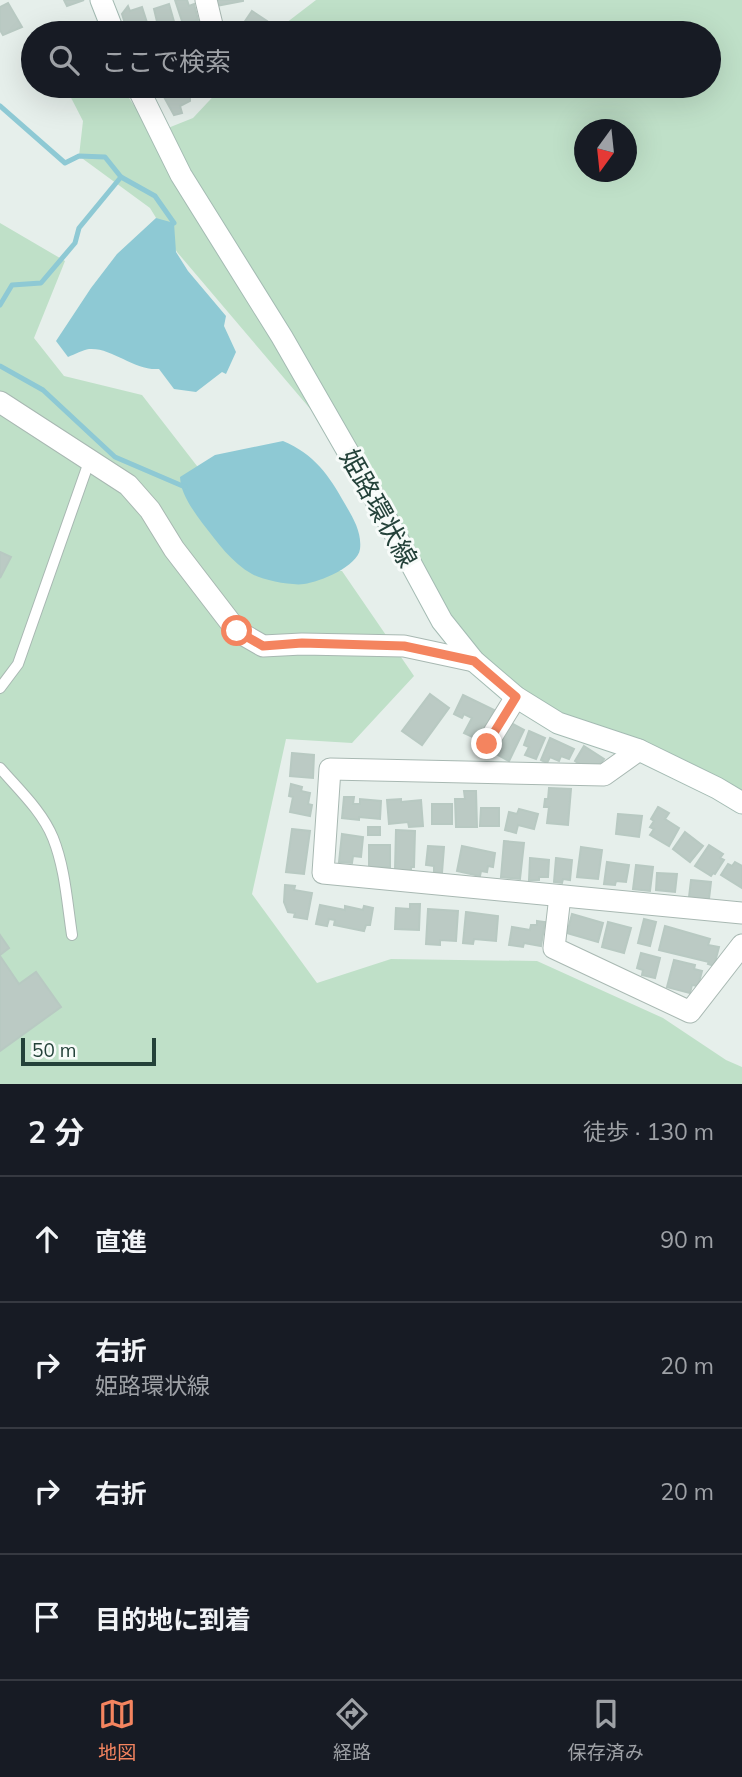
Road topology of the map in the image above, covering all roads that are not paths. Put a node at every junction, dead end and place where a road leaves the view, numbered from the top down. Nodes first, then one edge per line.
1 (102, 0) edge
2 (206, 0) edge
3 (110, 21) edge
4 (214, 21) edge
5 (143, 98) edge
6 (0, 401) edge
7 (90, 459) junction
8 (474, 661) junction
9 (0, 688) edge
10 (516, 697) junction
11 (487, 744) dead end
12 (639, 750) junction
13 (0, 768) edge
14 (742, 803) edge
15 (560, 896) junction
16 (742, 913) edge
17 (72, 934) dead end
18 (742, 945) edge

1 - 3 street
2 - 4 street
5 - 8 street, 姫路環状線
6 - 7 street
7 - 8 street
7 - 9 lane
8 - 10 street, 姫路環状線
10 - 11 street
10 - 12 street, 姫路環状線
12 - 14 street, 姫路環状線
12 - 15 street
13 - 17 lane
15 - 16 street
15 - 18 street

